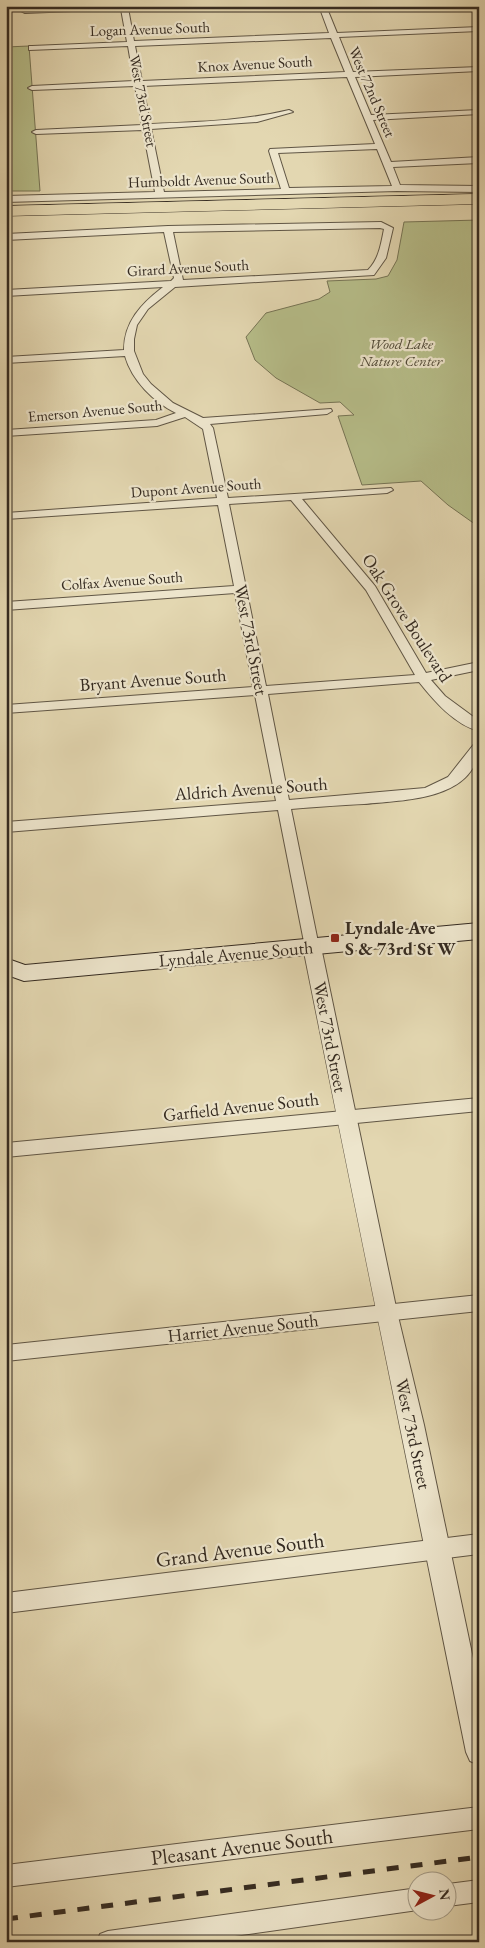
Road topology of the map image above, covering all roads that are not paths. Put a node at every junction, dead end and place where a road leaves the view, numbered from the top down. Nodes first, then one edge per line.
1 (124, 6) edge
2 (133, 6) edge
3 (322, 6) edge
4 (26, 11) dead end
5 (479, 29) edge
6 (334, 35) junction
7 (132, 43) junction
8 (32, 48) dead end
9 (479, 69) edge
10 (350, 74) junction
11 (139, 83) junction
12 (32, 88) dead end
13 (289, 112) dead end
14 (479, 112) edge
15 (368, 118) junction
16 (148, 127) junction
17 (36, 132) dead end
18 (380, 146) junction
19 (479, 160) edge
20 (388, 165) junction
21 (397, 188) junction
22 (479, 189) edge
23 (286, 191) junction
24 (160, 196) junction
25 (479, 199) edge
26 (6, 200) edge
27 (479, 210) edge
28 (6, 211) edge
29 (6, 222) edge
30 (168, 230) junction
31 (6, 236) edge
32 (173, 284) junction
33 (6, 294) edge
34 (128, 353) junction
35 (6, 360) edge
36 (327, 411) dead end
37 (185, 414) junction
38 (203, 421) junction
39 (6, 433) edge
40 (387, 490) dead end
41 (294, 496) junction
42 (223, 501) junction
43 (6, 516) edge
44 (240, 589) junction
45 (6, 606) edge
46 (479, 666) edge
47 (423, 678) junction
48 (261, 690) junction
49 (6, 709) edge
50 (479, 727) edge
51 (479, 746) edge
52 (284, 805) junction
53 (6, 827) edge
54 (479, 931) edge
55 (312, 947) junction
56 (12, 974) edge
57 (479, 1104) edge
58 (346, 1117) junction
59 (6, 1150) edge
60 (479, 1303) edge
61 (386, 1312) junction
62 (6, 1353) edge
63 (479, 1544) edge
64 (438, 1549) junction
65 (6, 1603) edge
66 (479, 1752) edge
67 (479, 1818) edge
68 (6, 1876) edge
69 (479, 1891) edge
70 (458, 1894) edge
71 (408, 1901) edge
72 (197, 1936) edge
73 (108, 1942) edge

1 - 2 street
1 - 4 street
1 - 7 street, West 73rd Street
3 - 6 street, West 72nd Street
5 - 6 street, Logan Avenue South
6 - 7 street, Logan Avenue South
6 - 10 street, West 72nd Street
7 - 8 street, Logan Avenue South
7 - 11 street, West 73rd Street
9 - 10 street, Knox Avenue South
10 - 11 street, Knox Avenue South
10 - 15 street, West 72nd Street
11 - 12 street, Knox Avenue South
11 - 16 street, West 73rd Street
13 - 16 street
14 - 15 street
15 - 18 street, West 72nd Street
16 - 17 street
16 - 24 street, West 73rd Street
18 - 20 street, West 72nd Street
18 - 23 street
19 - 20 street
20 - 21 street, West 72nd Street
21 - 22 street, Humboldt Avenue South
21 - 23 street, Humboldt Avenue South
23 - 24 street, Humboldt Avenue South
24 - 26 street, Humboldt Avenue South
25 - 28 highway
27 - 29 highway
30 - 31 street
30 - 32 street
30 - 32 street, Girard Avenue South
32 - 33 street, Girard Avenue South
32 - 34 street
34 - 35 street
34 - 37 street
36 - 38 street
37 - 38 street
37 - 39 street, Emerson Avenue South
38 - 42 street, West 73rd Street
40 - 41 street, Dupont Avenue South
41 - 42 street, Dupont Avenue South
41 - 47 street, Oak Grove Boulevard
42 - 43 street, Dupont Avenue South
42 - 44 street, West 73rd Street
44 - 45 street, Colfax Avenue South
44 - 48 street, West 73rd Street
46 - 47 street, Bryant Avenue South
47 - 48 street, Bryant Avenue South
47 - 50 street, Oak Grove Boulevard
48 - 49 street, Bryant Avenue South
48 - 52 street, West 73rd Street
51 - 52 street, Aldrich Avenue South
52 - 53 street, Aldrich Avenue South
52 - 55 street, West 73rd Street
54 - 55 main road, Lyndale Avenue South
55 - 56 main road, Lyndale Avenue South
55 - 58 street, West 73rd Street
57 - 58 street, Garfield Avenue South
58 - 59 street, Garfield Avenue South
58 - 61 street, West 73rd Street
60 - 61 street, Harriet Avenue South
61 - 62 street, Harriet Avenue South
61 - 64 street, West 73rd Street
63 - 64 street, Grand Avenue South
64 - 65 street, Grand Avenue South
64 - 66 street, West 73rd Street
67 - 68 street, Pleasant Avenue South
69 - 70 street
71 - 72 street
72 - 73 street

